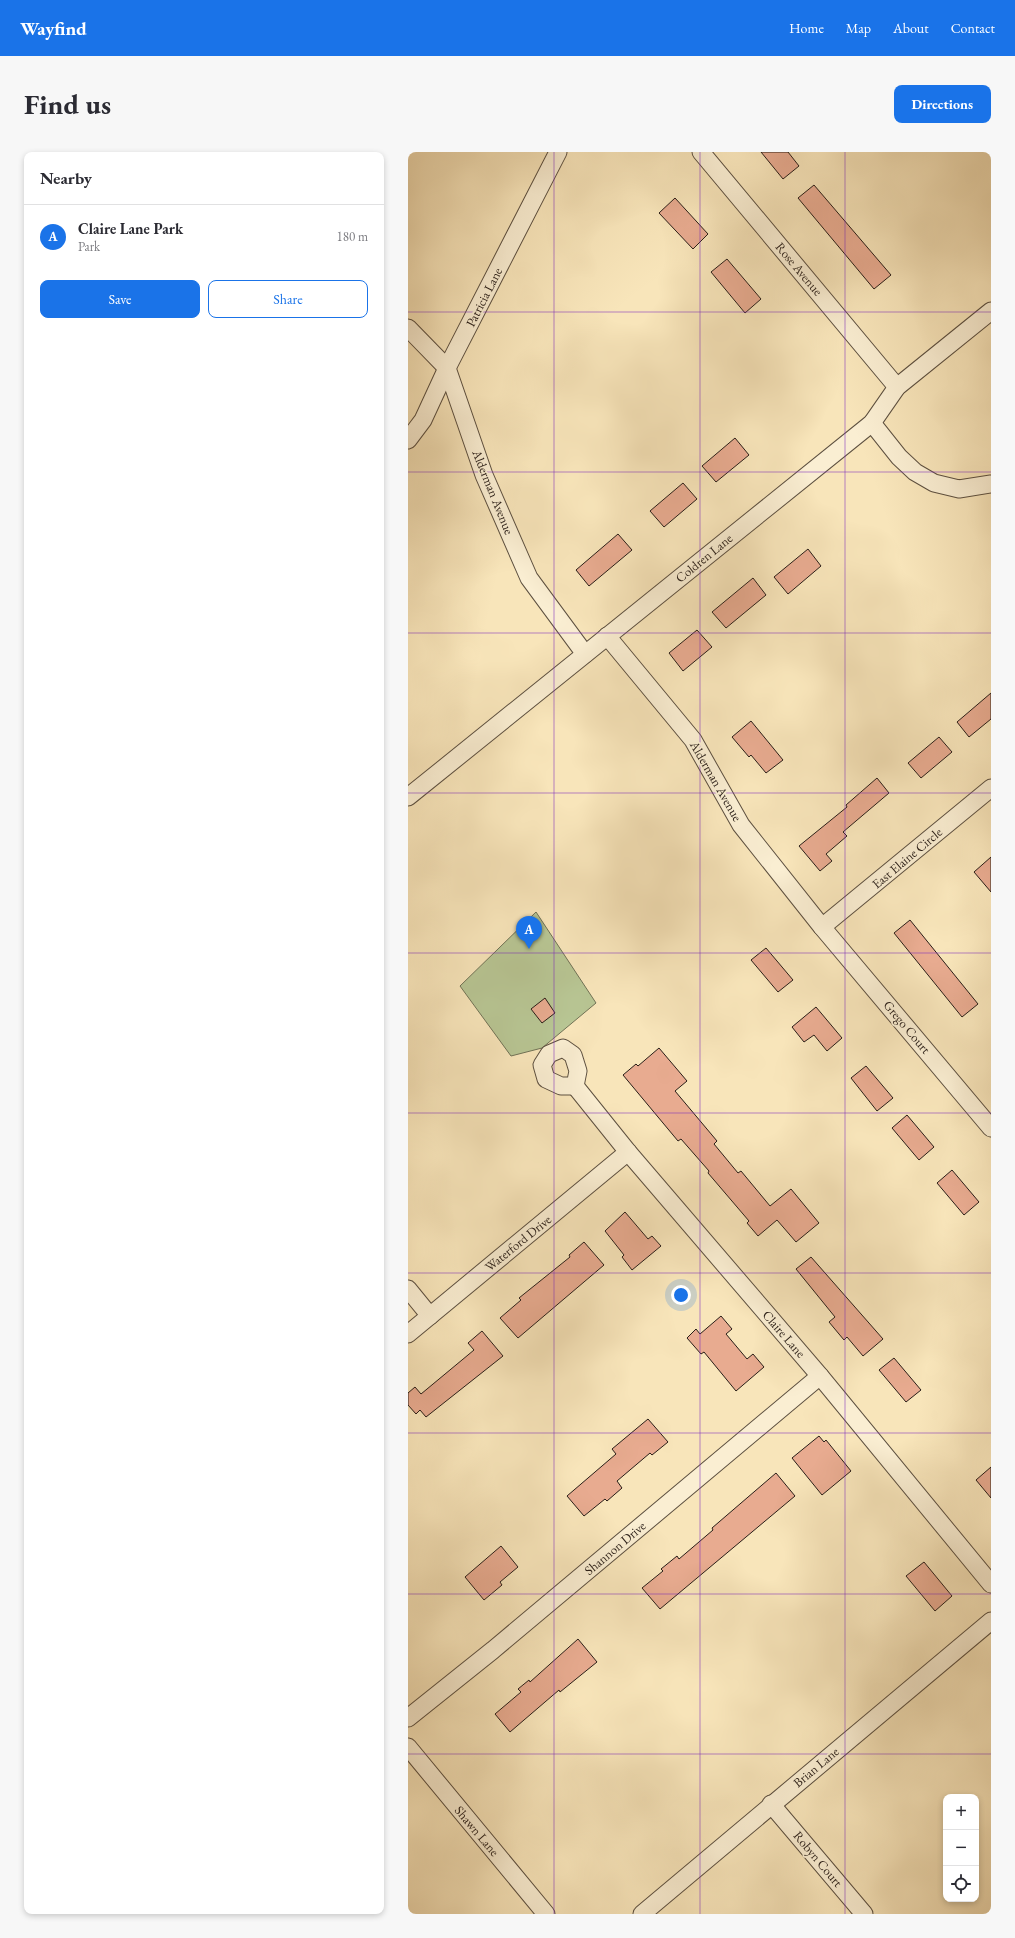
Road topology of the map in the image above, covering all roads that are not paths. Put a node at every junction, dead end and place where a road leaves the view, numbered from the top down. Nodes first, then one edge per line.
1 (558, 152) edge
2 (701, 152) edge
3 (991, 311) edge
4 (408, 328) edge
5 (447, 368) junction
6 (897, 387) junction
7 (872, 423) junction
8 (408, 440) edge
9 (991, 484) edge
10 (607, 636) junction
11 (585, 654) junction
12 (991, 788) edge
13 (408, 797) edge
14 (822, 927) junction
15 (575, 1086) dead end
16 (991, 1128) edge
17 (628, 1152) junction
18 (408, 1289) edge
19 (430, 1316) junction
20 (408, 1334) edge
21 (820, 1376) junction
22 (991, 1584) edge
23 (991, 1621) edge
24 (408, 1718) edge
25 (408, 1748) edge
26 (771, 1804) junction
27 (546, 1914) edge
28 (642, 1914) edge
29 (864, 1914) edge

1 - 5 street, Patricia Lane
2 - 6 street, Rose Avenue
3 - 6 street, Coldren Lane
4 - 5 street, Alderman Avenue
5 - 8 street, Patricia Lane
5 - 11 street, Alderman Avenue
6 - 7 street, Coldren Lane
7 - 9 street
7 - 10 street, Coldren Lane
10 - 11 street, Coldren Lane
10 - 14 street, Alderman Avenue
11 - 13 street, Coldren Lane
12 - 14 street, East Elaine Circle
14 - 16 street, Grego Court
15 - 17 street, Claire Lane
17 - 19 street, Waterford Drive
17 - 21 street, Claire Lane
18 - 19 street
19 - 20 street, Waterford Drive
21 - 22 street, Claire Lane
21 - 24 street, Shannon Drive
23 - 26 street, Brian Lane
25 - 27 street, Shawn Lane
26 - 28 street, Brian Lane
26 - 29 street, Robyn Court

